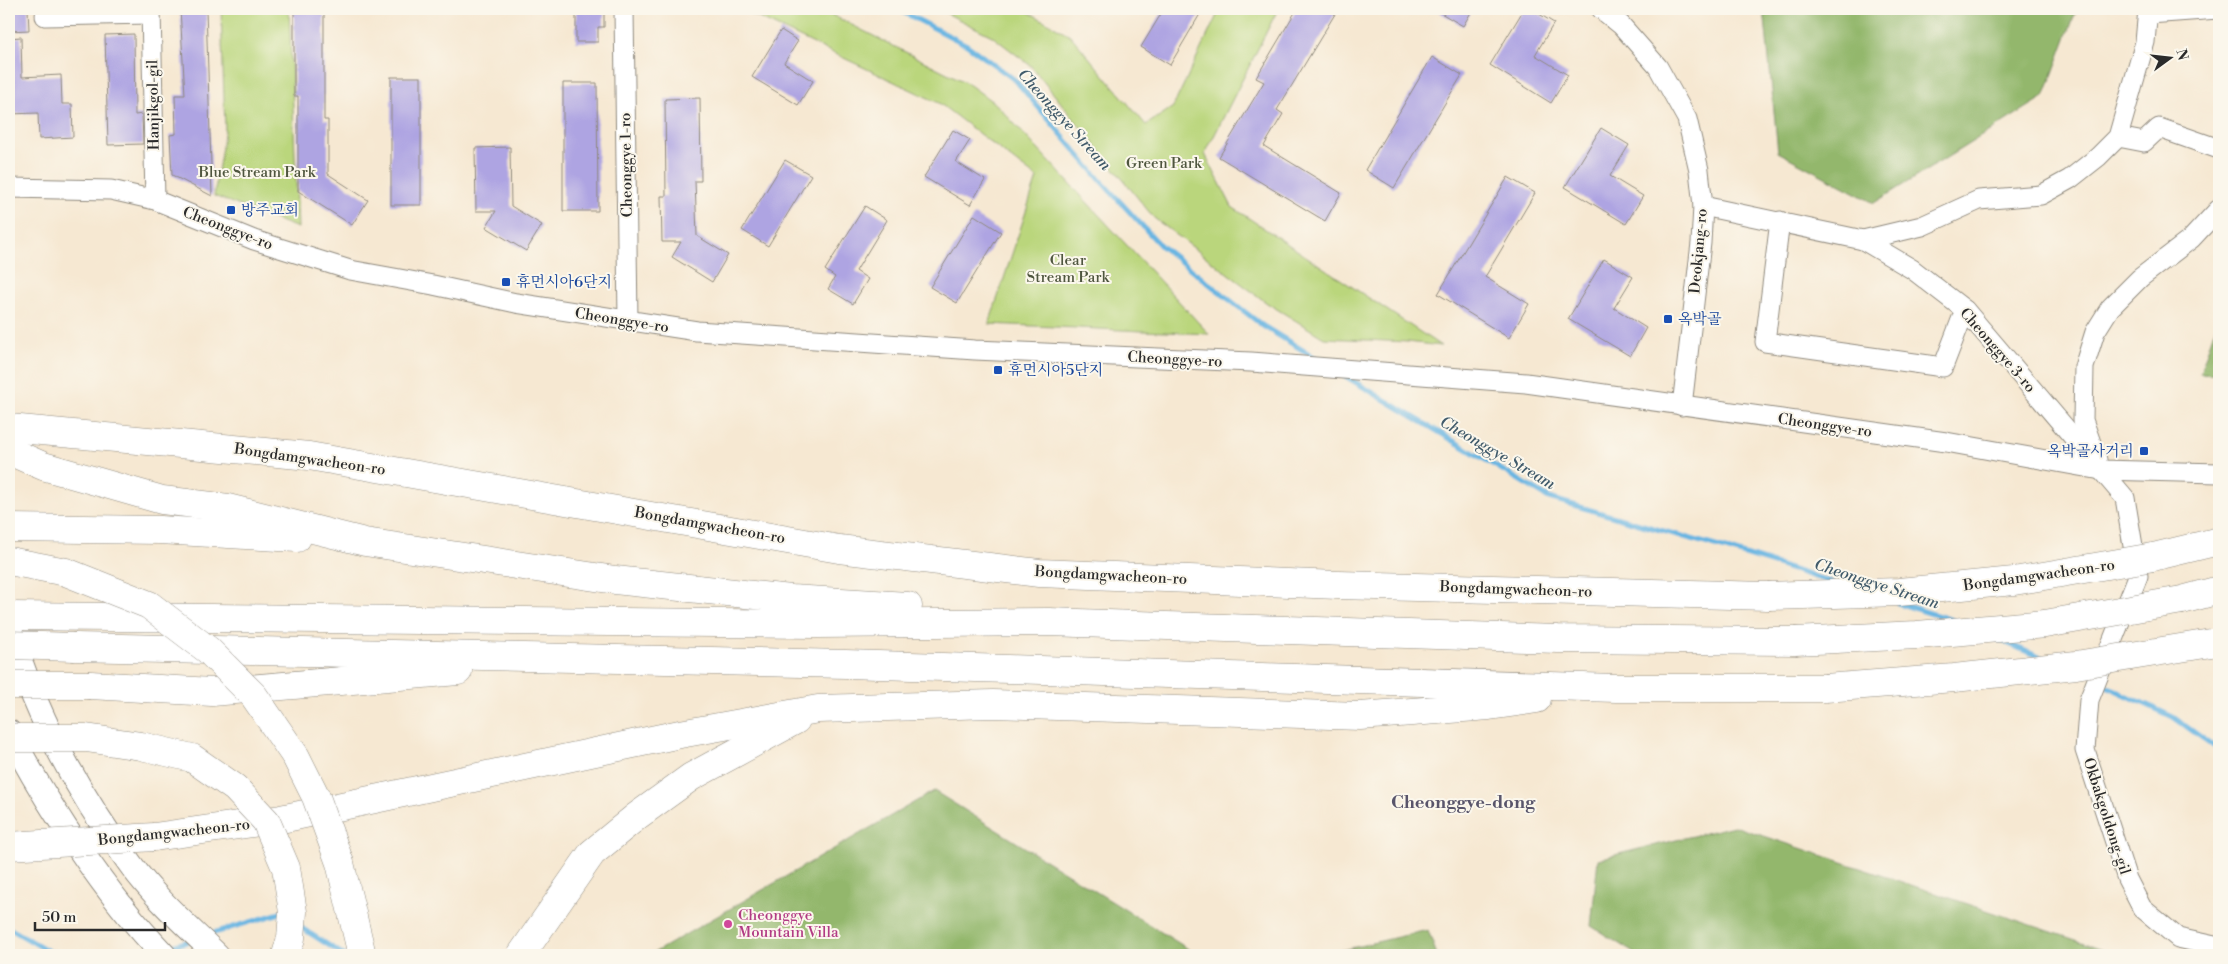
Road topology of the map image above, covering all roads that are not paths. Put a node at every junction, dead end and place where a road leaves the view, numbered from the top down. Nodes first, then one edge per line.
1 (46, 9) edge
2 (624, 9) edge
3 (1601, 9) edge
4 (2218, 9) edge
5 (151, 11) edge
6 (2149, 12) edge
7 (2118, 137) junction
8 (2219, 149) edge
9 (9, 188) edge
10 (155, 200) junction
11 (1703, 206) junction
12 (2219, 209) edge
13 (1780, 221) junction
14 (1863, 240) junction
15 (1965, 310) junction
16 (628, 321) junction
17 (1682, 406) junction
18 (9, 428) edge
19 (9, 451) edge
20 (2101, 470) junction
21 (2219, 473) edge
22 (9, 528) edge
23 (2219, 541) edge
24 (365, 542) junction
25 (9, 561) edge
26 (2146, 566) junction
27 (2219, 590) edge
28 (9, 616) edge
29 (1049, 622) junction
30 (9, 625) edge
31 (2215, 642) edge
32 (9, 645) edge
33 (597, 660) junction
34 (9, 685) edge
35 (1616, 688) junction
36 (818, 708) junction
37 (9, 732) edge
38 (9, 738) edge
39 (9, 846) edge
40 (2219, 947) edge
41 (164, 955) edge
42 (217, 955) edge
43 (286, 955) edge
44 (362, 955) edge
45 (521, 955) edge

1 - 5 street
2 - 16 street, Cheonggye 1-ro
3 - 11 street, Deokjang-ro
4 - 6 street
5 - 10 street, Hanjikgol-gil
6 - 7 street
7 - 8 street
7 - 14 street
9 - 10 street, Cheonggye-ro
10 - 16 street, Cheonggye-ro
11 - 13 street, Cheonggye 3-ro
11 - 17 street, Deokjang-ro
12 - 20 street
13 - 14 street, Cheonggye 3-ro
13 - 15 street
14 - 15 street, Cheonggye 3-ro
15 - 20 street, Cheonggye 3-ro
16 - 17 street, Cheonggye-ro
17 - 20 street, Cheonggye-ro
18 - 26 highway, Bongdamgwacheon-ro, bridge
19 - 24 highway
20 - 21 street, Cheonggye-ro
20 - 26 street
22 - 24 highway
23 - 26 highway, Bongdamgwacheon-ro
24 - 29 highway
25 - 44 highway, bridge
26 - 40 street, Okbakgoldong-gil, bridge
27 - 29 highway, bridge
28 - 29 highway
30 - 42 main road
31 - 35 highway, Bongdamgwacheon-ro, bridge
32 - 33 highway, Bongdamgwacheon-ro, bridge
33 - 34 highway, bridge
33 - 35 highway, Bongdamgwacheon-ro
35 - 36 highway, Bongdamgwacheon-ro
36 - 39 highway, Bongdamgwacheon-ro, bridge
36 - 45 highway
37 - 41 main road
38 - 43 highway, bridge

